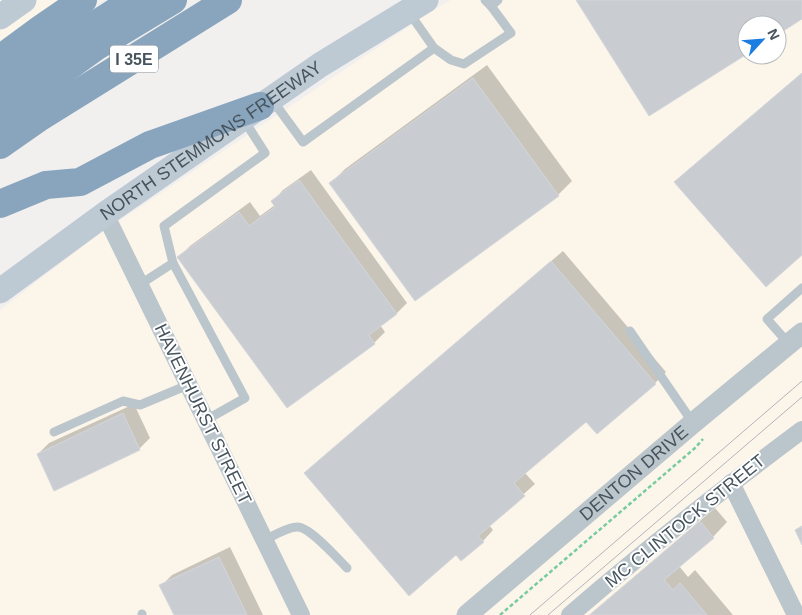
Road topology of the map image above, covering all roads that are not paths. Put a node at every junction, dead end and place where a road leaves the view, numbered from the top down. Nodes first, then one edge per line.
1 (83, 0) edge
2 (134, 0) edge
3 (173, 0) edge
4 (228, 0) edge
5 (498, 0) edge
6 (488, 3) edge
7 (417, 6) edge
8 (434, 48) junction
9 (0, 59) edge
10 (0, 86) edge
11 (258, 108) junction
12 (0, 116) edge
13 (0, 145) edge
14 (0, 204) edge
15 (105, 214) junction
16 (173, 263) junction
17 (139, 285) junction
18 (802, 288) edge
19 (0, 291) edge
20 (630, 330) dead end
21 (796, 339) edge
22 (188, 385) junction
23 (206, 420) junction
24 (802, 430) edge
25 (699, 431) junction
26 (54, 432) dead end
27 (730, 483) junction
28 (265, 540) junction
29 (347, 568) dead end
30 (301, 615) edge
31 (466, 615) edge
32 (570, 615) edge
33 (796, 615) edge

1 - 9 highway
2 - 10 highway, I 35E
3 - 12 highway
4 - 13 highway, I 35E
5 - 6 lane
6 - 8 lane
7 - 8 lane
7 - 11 main road, NORTH STEMMONS FREEWAY
8 - 11 lane
11 - 14 highway
11 - 15 main road, NORTH STEMMONS FREEWAY
11 - 16 lane
15 - 17 street, HAVENHURST STREET
15 - 19 main road, NORTH STEMMONS FREEWAY
16 - 17 lane
16 - 23 lane
17 - 22 street, HAVENHURST STREET
18 - 21 lane
20 - 25 lane
21 - 25 street, DENTON DRIVE
22 - 23 street, HAVENHURST STREET
22 - 26 lane
23 - 28 street, HAVENHURST STREET
24 - 27 street, MC CLINTOCK STREET
25 - 31 street, DENTON DRIVE
27 - 32 street, MC CLINTOCK STREET
27 - 33 street
28 - 29 lane
28 - 30 street, HAVENHURST STREET

